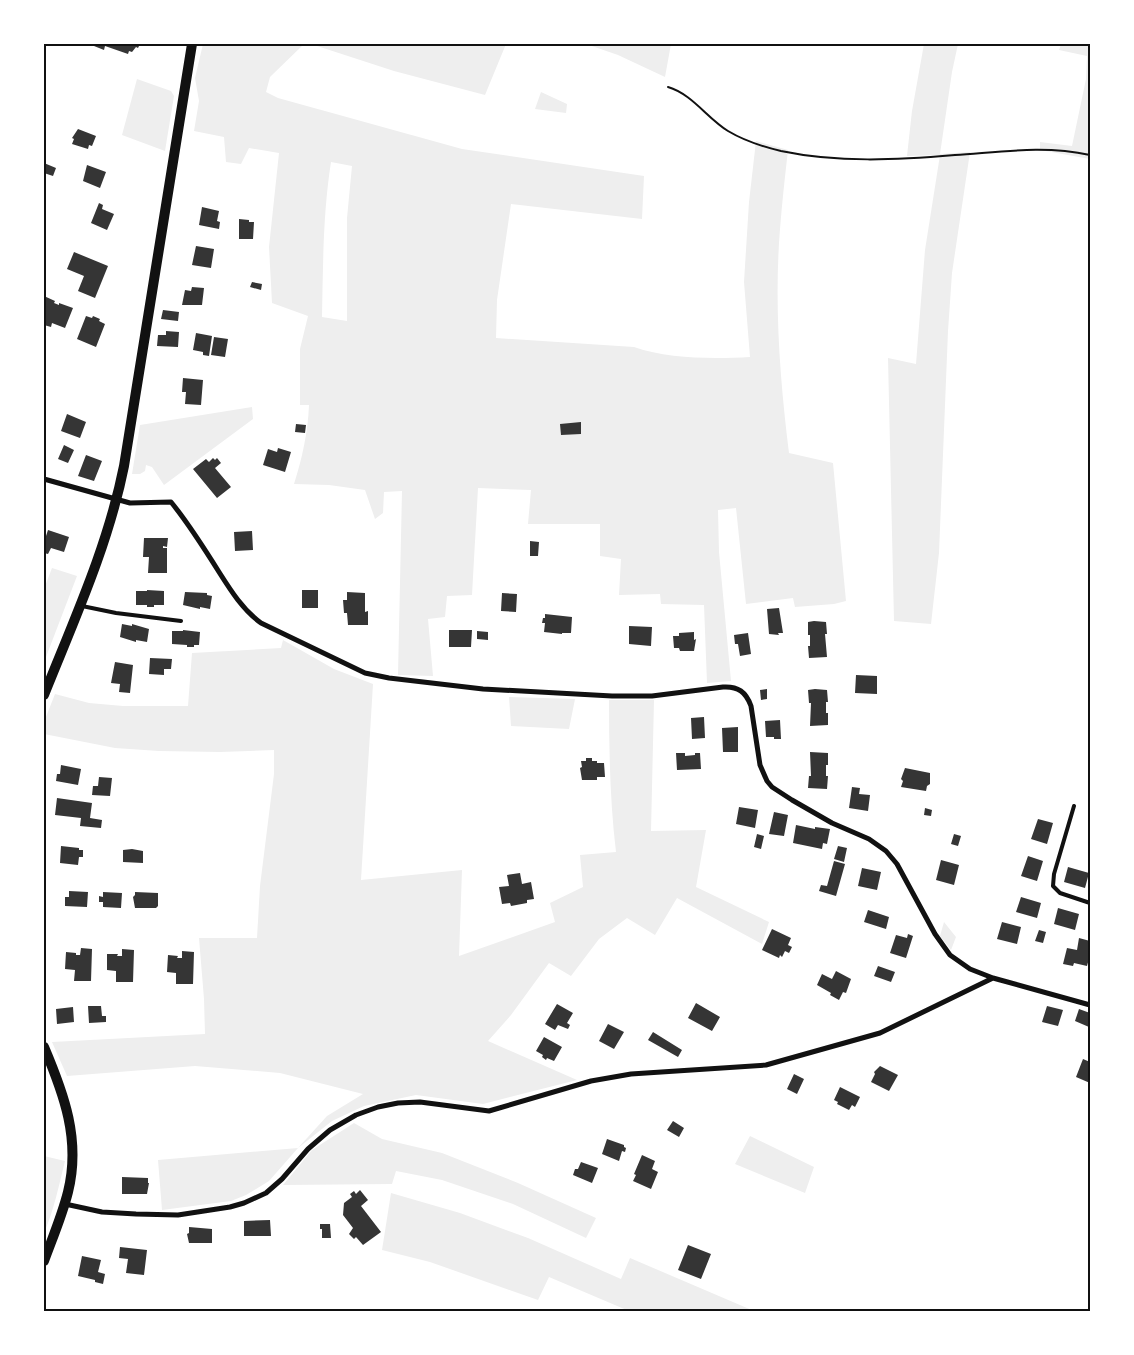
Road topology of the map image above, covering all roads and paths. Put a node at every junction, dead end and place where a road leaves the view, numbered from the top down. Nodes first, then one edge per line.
1 (192, 44) edge
2 (668, 86) dead end
3 (1090, 155) edge
4 (44, 479) edge
5 (117, 500) junction
6 (80, 605) junction
7 (181, 621) dead end
8 (44, 695) edge
9 (1074, 806) dead end
10 (1090, 903) edge
11 (993, 978) junction
12 (1090, 1005) edge
13 (44, 1047) edge
14 (65, 1204) junction
15 (44, 1261) edge

1 - 5 main road
2 - 3 path
4 - 5 street
5 - 6 main road
5 - 11 street
6 - 7 lane
6 - 8 main road
9 - 10 lane
11 - 12 street
11 - 14 street
13 - 14 main road
14 - 15 main road

